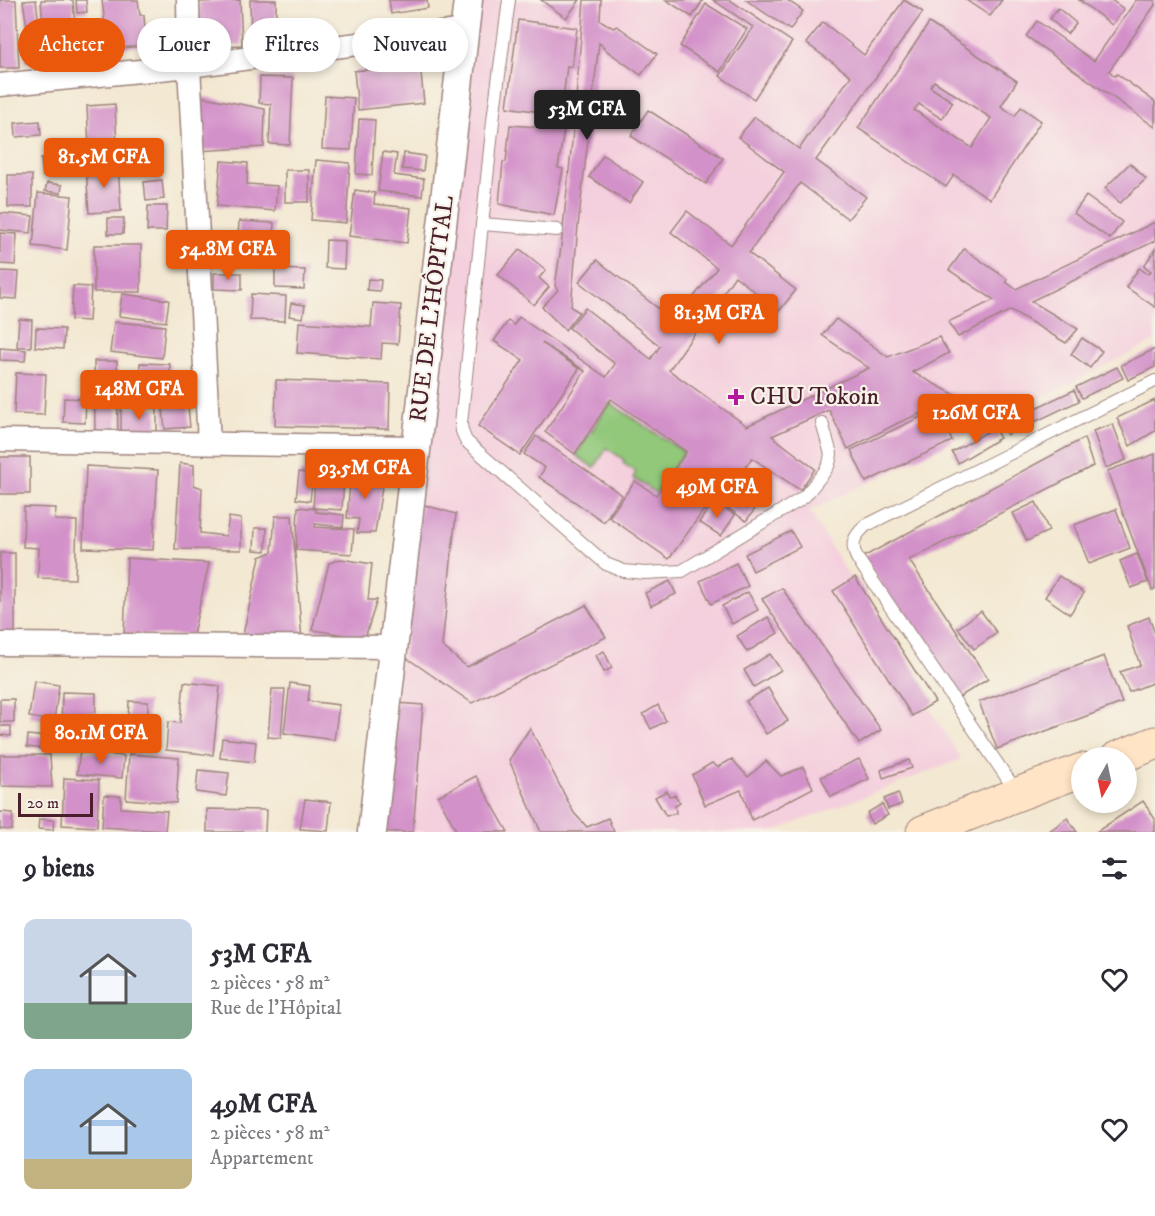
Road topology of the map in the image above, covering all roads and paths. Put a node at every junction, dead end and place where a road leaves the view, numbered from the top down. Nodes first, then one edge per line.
1 (188, 0) edge
2 (468, 0) edge
3 (509, 0) edge
4 (188, 18) edge
5 (466, 18) edge
6 (352, 45) edge
7 (231, 61) edge
8 (137, 71) edge
9 (189, 72) edge
10 (460, 72) edge
11 (0, 85) edge
12 (482, 224) junction
13 (557, 230) dead end
14 (1155, 381) edge
15 (822, 423) dead end
16 (0, 440) edge
17 (209, 443) junction
18 (416, 447) junction
19 (0, 644) edge
20 (392, 647) junction
21 (1155, 743) edge
22 (1137, 750) edge
23 (1071, 775) edge
24 (1018, 794) junction
25 (372, 832) edge
26 (924, 832) edge

1 - 4 street
2 - 5 street, RUE DE L'HÔPITAL
3 - 12 lane
6 - 7 street
8 - 11 street
9 - 17 street
10 - 18 street, RUE DE L'HÔPITAL
12 - 13 lane
12 - 15 lane
14 - 24 lane
16 - 17 street
17 - 18 street
18 - 20 street, RUE DE L'HÔPITAL
19 - 20 street
20 - 25 street, RUE DE L'HÔPITAL
21 - 22 main road
23 - 24 main road
24 - 26 main road

